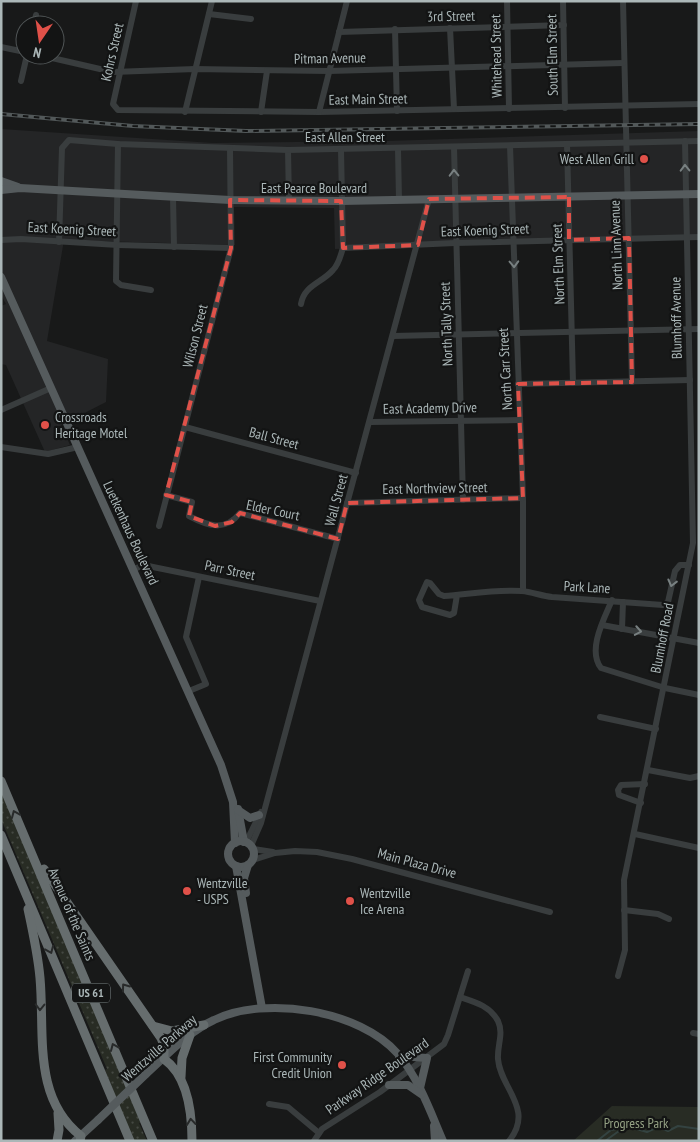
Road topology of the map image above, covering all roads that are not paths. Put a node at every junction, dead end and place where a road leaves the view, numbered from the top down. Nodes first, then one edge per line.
1 (136, 1) edge
2 (212, 1) edge
3 (347, 1) edge
4 (507, 1) edge
5 (563, 1) edge
6 (624, 1) edge
7 (209, 14) junction
8 (251, 19) dead end
9 (564, 25) junction
10 (508, 27) junction
11 (450, 28) junction
12 (395, 29) junction
13 (339, 32) junction
14 (1, 47) edge
15 (15, 51) edge
16 (65, 60) edge
17 (623, 63) junction
18 (24, 65) edge
19 (564, 65) junction
20 (508, 66) junction
21 (194, 68) junction
22 (452, 68) junction
23 (396, 69) junction
24 (120, 71) junction
25 (267, 71) junction
26 (329, 71) junction
27 (22, 81) dead end
28 (699, 104) edge
29 (114, 107) joint
30 (624, 107) junction
31 (565, 108) junction
32 (509, 109) junction
33 (398, 110) junction
34 (454, 110) junction
35 (185, 112) junction
36 (261, 112) junction
37 (319, 112) junction
38 (685, 141) junction
39 (699, 141) edge
40 (626, 143) junction
41 (118, 144) junction
42 (567, 144) junction
43 (510, 146) junction
44 (454, 147) junction
45 (230, 149) junction
46 (398, 149) junction
47 (288, 150) junction
48 (341, 150) junction
49 (1, 181) edge
50 (20, 188) junction
51 (1, 190) edge
52 (62, 191) junction
53 (117, 194) junction
54 (686, 194) junction
55 (699, 194) edge
56 (627, 196) junction
57 (173, 197) junction
58 (569, 197) junction
59 (512, 198) junction
60 (429, 199) junction
61 (455, 199) junction
62 (230, 200) junction
63 (399, 200) junction
64 (289, 201) junction
65 (341, 201) junction
66 (686, 237) junction
67 (699, 237) edge
68 (629, 238) junction
69 (1, 240) edge
70 (569, 240) junction
71 (513, 241) junction
72 (59, 242) junction
73 (456, 243) junction
74 (118, 245) junction
75 (418, 245) junction
76 (174, 246) junction
77 (231, 248) junction
78 (343, 248) junction
79 (1, 278) edge
80 (151, 290) dead end
81 (300, 304) dead end
82 (689, 329) junction
83 (699, 329) edge
84 (630, 330) junction
85 (572, 332) junction
86 (516, 333) junction
87 (460, 335) junction
88 (393, 336) junction
89 (690, 380) junction
90 (632, 382) junction
91 (573, 383) junction
92 (518, 384) junction
93 (51, 388) junction
94 (1, 410) edge
95 (520, 420) junction
96 (461, 421) junction
97 (370, 422) junction
98 (185, 427) junction
99 (1, 447) edge
100 (78, 447) junction
101 (356, 473) junction
102 (166, 495) junction
103 (695, 496) edge
104 (523, 498) junction
105 (463, 500) junction
106 (347, 502) junction
107 (159, 526) dead end
108 (338, 539) junction
109 (689, 564) junction
110 (134, 569) junction
111 (199, 576) junction
112 (523, 591) junction
113 (457, 595) junction
114 (612, 600) junction
115 (320, 601) junction
116 (623, 602) junction
117 (602, 625) junction
118 (622, 628) junction
119 (674, 638) junction
120 (699, 643) edge
121 (665, 688) junction
122 (189, 691) junction
123 (699, 695) edge
124 (600, 717) dead end
125 (656, 728) junction
126 (648, 770) junction
127 (699, 776) edge
128 (1, 781) edge
129 (645, 784) junction
130 (233, 802) junction
131 (641, 803) junction
132 (264, 807) junction
133 (238, 810) junction
134 (259, 815) junction
135 (1, 834) edge
136 (635, 834) junction
137 (235, 842) junction
138 (248, 845) junction
139 (29, 846) junction
140 (699, 848) edge
141 (275, 853) junction
142 (250, 862) junction
143 (236, 866) junction
144 (24, 889) junction
145 (624, 910) junction
146 (550, 912) dead end
147 (669, 919) dead end
148 (250, 938) junction
149 (468, 971) dead end
150 (618, 976) dead end
151 (460, 997) junction
152 (262, 1008) junction
153 (204, 1025) junction
154 (153, 1026) junction
155 (190, 1035) junction
156 (400, 1056) junction
157 (427, 1058) junction
158 (164, 1059) junction
159 (410, 1070) junction
160 (181, 1080) junction
161 (390, 1085) junction
162 (421, 1092) junction
163 (269, 1104) dead end
164 (57, 1111) junction
165 (434, 1121) junction
166 (319, 1133) junction
167 (79, 1139) edge
168 (56, 1141) edge
169 (130, 1141) edge
170 (153, 1141) edge
171 (192, 1141) edge
172 (314, 1141) edge
173 (435, 1141) edge
174 (443, 1141) edge
175 (509, 1141) edge

1 - 24 street, Kohrs Street
2 - 7 street
3 - 13 street
4 - 10 street, Whitehead Street
5 - 9 street, South Elm Street
6 - 17 street, North Linn Avenue
7 - 8 street
7 - 21 street
9 - 10 street, 3rd Street
9 - 19 street, South Elm Street
10 - 11 street, 3rd Street
10 - 20 street, Whitehead Street
11 - 12 street, 3rd Street
11 - 22 street
12 - 13 street, 3rd Street
12 - 23 street
13 - 26 street
14 - 15 street
16 - 24 street, Pitman Avenue
17 - 19 street, Pitman Avenue
17 - 30 street, North Linn Avenue
18 - 27 street
19 - 20 street, Pitman Avenue
19 - 31 street, South Elm Street
20 - 22 street, Pitman Avenue
20 - 32 street, Whitehead Street
21 - 24 street, Pitman Avenue
21 - 25 street, Pitman Avenue
21 - 35 street
22 - 23 street, Pitman Avenue
22 - 34 street
23 - 26 street, Pitman Avenue
23 - 33 street
24 - 29 street, Kohrs Street
25 - 26 street, Pitman Avenue
25 - 36 street
26 - 37 street
28 - 30 street, East Main Street
29 - 35 street, East Main Street
30 - 31 street, East Main Street
30 - 40 street, North Linn Avenue
31 - 32 street, East Main Street
32 - 34 street, East Main Street
33 - 34 street, East Main Street
33 - 37 street, East Main Street
35 - 36 street, East Main Street
36 - 37 street, East Main Street
38 - 39 street, East Allen Street
38 - 40 street, East Allen Street
54 -> 38 street, Blumhoff Avenue
40 - 42 street, East Allen Street
40 - 56 street, North Linn Avenue
41 - 45 street, East Allen Street
41 - 52 street, East Allen Street
41 - 53 street
42 - 43 street, East Allen Street
42 - 58 street, North Elm Street
43 - 44 street, East Allen Street
43 - 59 street, North Carr Street
44 - 46 street, East Allen Street
61 -> 44 street, North Tally Street
45 - 47 street, East Allen Street
45 - 62 street, Wilson Street
46 - 48 street, East Allen Street
46 - 63 street
47 - 48 street, East Allen Street
47 - 64 street
48 - 65 street
49 - 50 main road
50 - 51 main road, East Pearce Boulevard
50 - 52 main road, East Pearce Boulevard
52 - 53 main road, East Pearce Boulevard
52 - 72 street
53 - 57 main road, East Pearce Boulevard
53 - 74 street
54 - 55 main road, East Pearce Boulevard
54 - 56 main road, East Pearce Boulevard
54 - 66 street, Blumhoff Avenue
56 - 58 main road, East Pearce Boulevard
56 - 68 street, North Linn Avenue
57 - 62 main road, East Pearce Boulevard
57 - 76 street
58 - 59 main road, East Pearce Boulevard
58 - 70 street, North Elm Street
59 - 61 main road, East Pearce Boulevard
59 - 71 street, North Carr Street
60 - 61 main road, East Pearce Boulevard
60 - 63 main road, East Pearce Boulevard
60 - 75 street, Wall Street
61 - 73 street, North Tally Street
62 - 64 main road, East Pearce Boulevard
62 - 77 street, Wilson Street
63 - 65 main road, East Pearce Boulevard
64 - 65 main road, East Pearce Boulevard
65 - 78 street
66 - 67 street, East Koenig Street
66 - 68 street, East Koenig Street
66 - 82 street, Blumhoff Avenue
68 - 70 street, East Koenig Street
68 - 84 street, North Linn Avenue
69 - 72 street, East Koenig Street
70 - 71 street, East Koenig Street
70 - 85 street, North Elm Street
71 - 73 street, East Koenig Street
71 -> 86 street, North Carr Street
72 - 74 street, East Koenig Street
73 - 75 street, East Koenig Street
73 - 87 street, North Tally Street
74 - 76 street, East Koenig Street
74 - 80 street
75 - 78 street, East Koenig Street
75 - 88 street, Wall Street
76 - 77 street, East Koenig Street
77 - 98 street, Wilson Street
78 - 81 street
79 - 93 main road, Luetkenhaus Boulevard
82 - 83 street
82 - 84 street
82 - 89 street, Blumhoff Avenue
84 - 85 street
84 - 90 street, North Linn Avenue
85 - 86 street
85 - 91 street, North Elm Street
86 - 87 street
86 - 92 street, North Carr Street
87 - 88 street
87 - 96 street, North Tally Street
88 - 97 street, Wall Street
89 - 90 street
89 - 103 street, Blumhoff Avenue
90 - 91 street
91 - 92 street
92 - 95 street, North Carr Street
93 - 94 street
93 - 100 main road, Luetkenhaus Boulevard
95 - 96 street, East Academy Drive
95 - 104 street, North Carr Street
96 - 97 street, East Academy Drive
96 - 105 street, North Tally Street
97 - 101 street, Wall Street
98 - 101 street, Ball Street
98 - 102 street, Wilson Street
99 - 100 street
100 - 110 main road, Luetkenhaus Boulevard
101 - 106 street, Wall Street
102 - 107 street, Wilson Street
102 - 108 street, Elder Court
103 - 109 street, Blumhoff Road
104 - 105 street, East Northview Street
104 - 112 street, North Carr Street
105 - 106 street, East Northview Street
106 - 108 street, Wall Street
108 - 115 street, Wall Street
109 -> 116 street, Park Lane
109 - 119 street, Blumhoff Road
110 - 111 street, Parr Street
110 - 122 main road, Luetkenhaus Boulevard
111 - 115 street, Parr Street
111 - 122 street
112 - 113 street, Park Lane
112 - 114 street, Park Lane
113 - 113 street, Park Lane
114 - 116 street, Park Lane
114 - 117 street
115 - 132 street, Wall Street
116 - 118 street
117 - 118 street
117 - 121 street
118 -> 119 street
119 - 120 street
119 - 121 street, Blumhoff Road
121 - 123 street
121 - 125 street, Blumhoff Road
122 - 130 main road, Luetkenhaus Boulevard
124 - 125 street
125 - 126 street, Blumhoff Road
126 - 127 street
126 - 129 street, Blumhoff Road
139 -> 128 highway, Avenue of the Saints / US 61
129 - 131 street, Blumhoff Road
129 - 131 street
130 - 133 main road, Luetkenhaus Boulevard
130 - 137 main road, Luetkenhaus Boulevard
131 - 136 street, Blumhoff Road
132 - 134 street, Wall Street
132 - 138 street, Wall Street
133 - 134 main road
133 - 138 main road, Luetkenhaus Boulevard
134 - 138 street, Wall Street
135 - 144 highway, US 61
136 - 140 street
136 - 145 street, Blumhoff Road
137 - 138 main road
137 - 143 main road
138 - 141 street, Main Plaza Drive
138 - 142 main road
154 -> 139 highway
170 -> 139 highway, Avenue of the Saints / US 61
141 - 142 street, Main Plaza Drive
141 - 146 street, Main Plaza Drive
142 - 143 main road
142 - 148 main road
143 - 148 main road
144 -> 164 highway
144 -> 169 highway, US 61
145 - 147 street
145 - 150 street, Blumhoff Road
148 - 152 main road
149 - 151 street, Parkway Ridge Boulevard
151 - 157 street, Parkway Ridge Boulevard
151 - 175 street
152 - 153 main road, Wentzville Parkway
152 - 156 main road, Wentzville Parkway
153 - 154 highway
153 - 155 main road, Wentzville Parkway
154 - 158 highway
155 - 158 main road, Wentzville Parkway
155 - 160 highway
156 - 157 main road
156 - 159 main road, Wentzville Parkway
157 - 159 street, Parkway Ridge Boulevard
157 - 162 main road
158 - 160 highway
158 - 167 main road, Wentzville Parkway, bridge
159 - 161 street, Parkway Ridge Boulevard
159 - 162 main road, Wentzville Parkway
171 -> 160 highway
161 - 162 main road
161 - 166 street, Parkway Ridge Boulevard
162 - 165 main road, Wentzville Parkway
163 - 166 street
164 - 167 highway
164 - 168 highway
165 - 173 main road
165 - 174 main road, Wentzville Parkway
166 - 172 street, Parkway Ridge Boulevard

